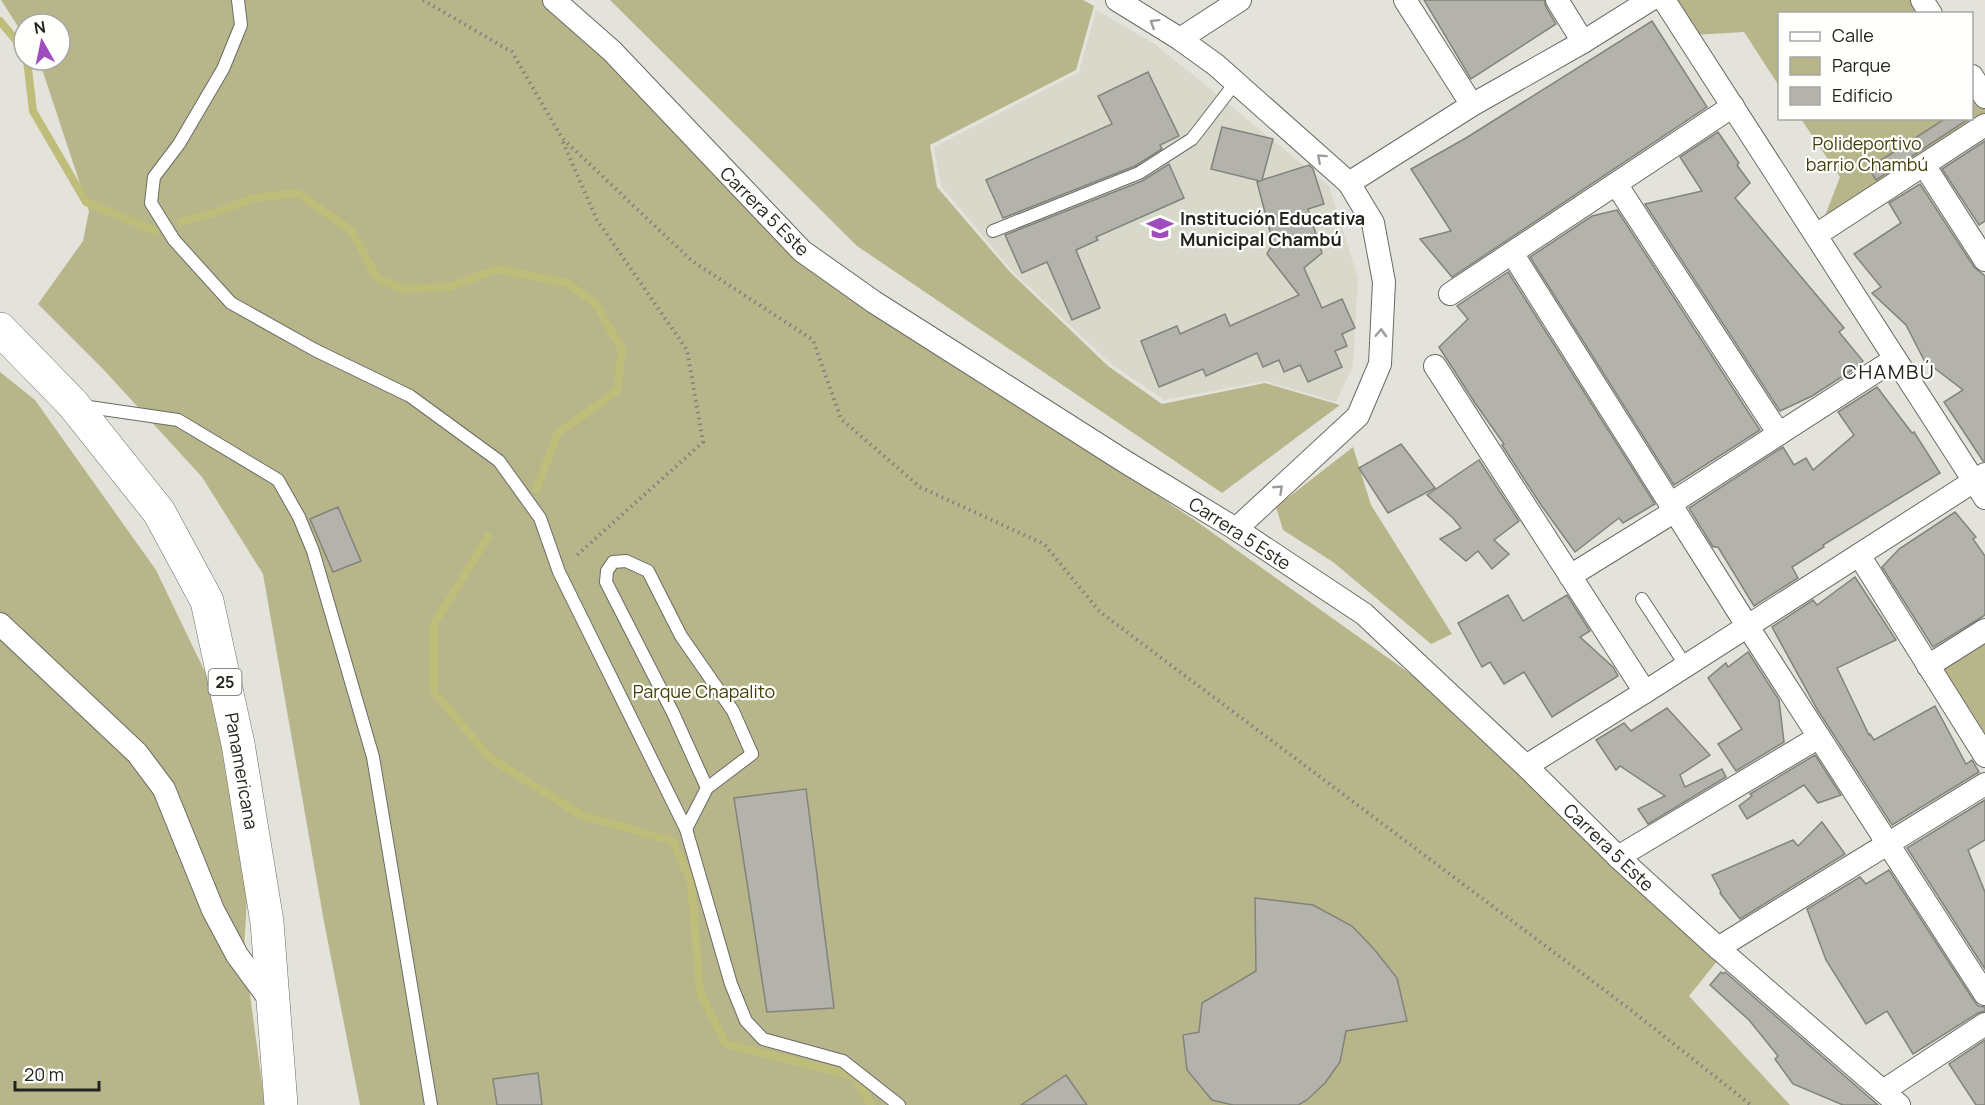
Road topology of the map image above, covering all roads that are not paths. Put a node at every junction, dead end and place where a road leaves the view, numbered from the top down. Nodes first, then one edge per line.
1 (238, 0) edge
2 (554, 0) edge
3 (1117, 0) edge
4 (1240, 0) edge
5 (1405, 0) edge
6 (1557, 0) edge
7 (1650, 0) edge
8 (1664, 0) edge
9 (1180, 39) junction
10 (1583, 42) junction
11 (1973, 79) edge
12 (1236, 82) junction
13 (1985, 97) edge
14 (1472, 105) junction
15 (1733, 106) junction
16 (1985, 125) edge
17 (1924, 165) junction
18 (1349, 183) junction
19 (1616, 184) junction
20 (993, 231) dead end
21 (1815, 235) junction
22 (1512, 253) junction
23 (1985, 260) edge
24 (1450, 294) dead end
25 (0, 329) edge
26 (1895, 359) junction
27 (1435, 366) dead end
28 (73, 404) junction
29 (1779, 434) junction
30 (1981, 485) edge
31 (1673, 507) junction
32 (1236, 528) junction
33 (1859, 555) junction
34 (1570, 576) junction
35 (1642, 599) dead end
36 (0, 624) edge
37 (1748, 627) junction
38 (1985, 630) edge
39 (1686, 666) junction
40 (1928, 666) junction
41 (1645, 692) junction
42 (1819, 737) junction
43 (1985, 756) edge
44 (1526, 766) junction
45 (1985, 784) edge
46 (707, 788) junction
47 (686, 829) junction
48 (1887, 843) junction
49 (1618, 857) junction
50 (1718, 948) junction
51 (1985, 994) edge
52 (273, 1004) junction
53 (1985, 1024) edge
54 (1891, 1098) edge
55 (280, 1105) edge
56 (431, 1105) edge
57 (899, 1105) edge

1 - 47 lane
2 - 32 street, Carrera 5 Este
9 -> 3 street
4 - 9 street
5 - 14 street
6 - 10 street
7 - 10 street
8 - 15 street
9 - 12 street
10 - 14 street
11 - 13 street
18 -> 12 street
12 - 20 lane
14 - 18 street
15 - 19 street
15 - 21 street
16 - 17 street
17 - 21 street
17 - 23 street
32 -> 18 street
19 - 22 street
19 - 29 street
21 - 26 street
22 - 24 street
22 - 31 street
25 - 28 main road, Panamericana / 25
26 - 29 street
26 - 30 street
27 - 34 street
28 - 52 main road, Panamericana / 25
28 - 56 lane
29 - 31 street
30 - 33 street
31 - 34 street
31 - 37 street
32 - 44 street, Carrera 5 Este
33 - 37 street
33 - 40 street
34 - 41 street
35 - 39 lane
36 - 52 street
37 - 39 street
37 - 42 street
38 - 40 street
39 - 41 street
40 - 43 street
41 - 44 street
42 - 48 street
42 - 49 street
44 - 49 street, Carrera 5 Este
45 - 48 street
46 - 46 lane
46 - 47 lane
47 - 57 lane
48 - 50 street
48 - 51 street
49 - 50 street, Carrera 5 Este
50 - 54 street, Carrera 5 Este
52 - 55 main road, Panamericana / 25
53 - 54 street

